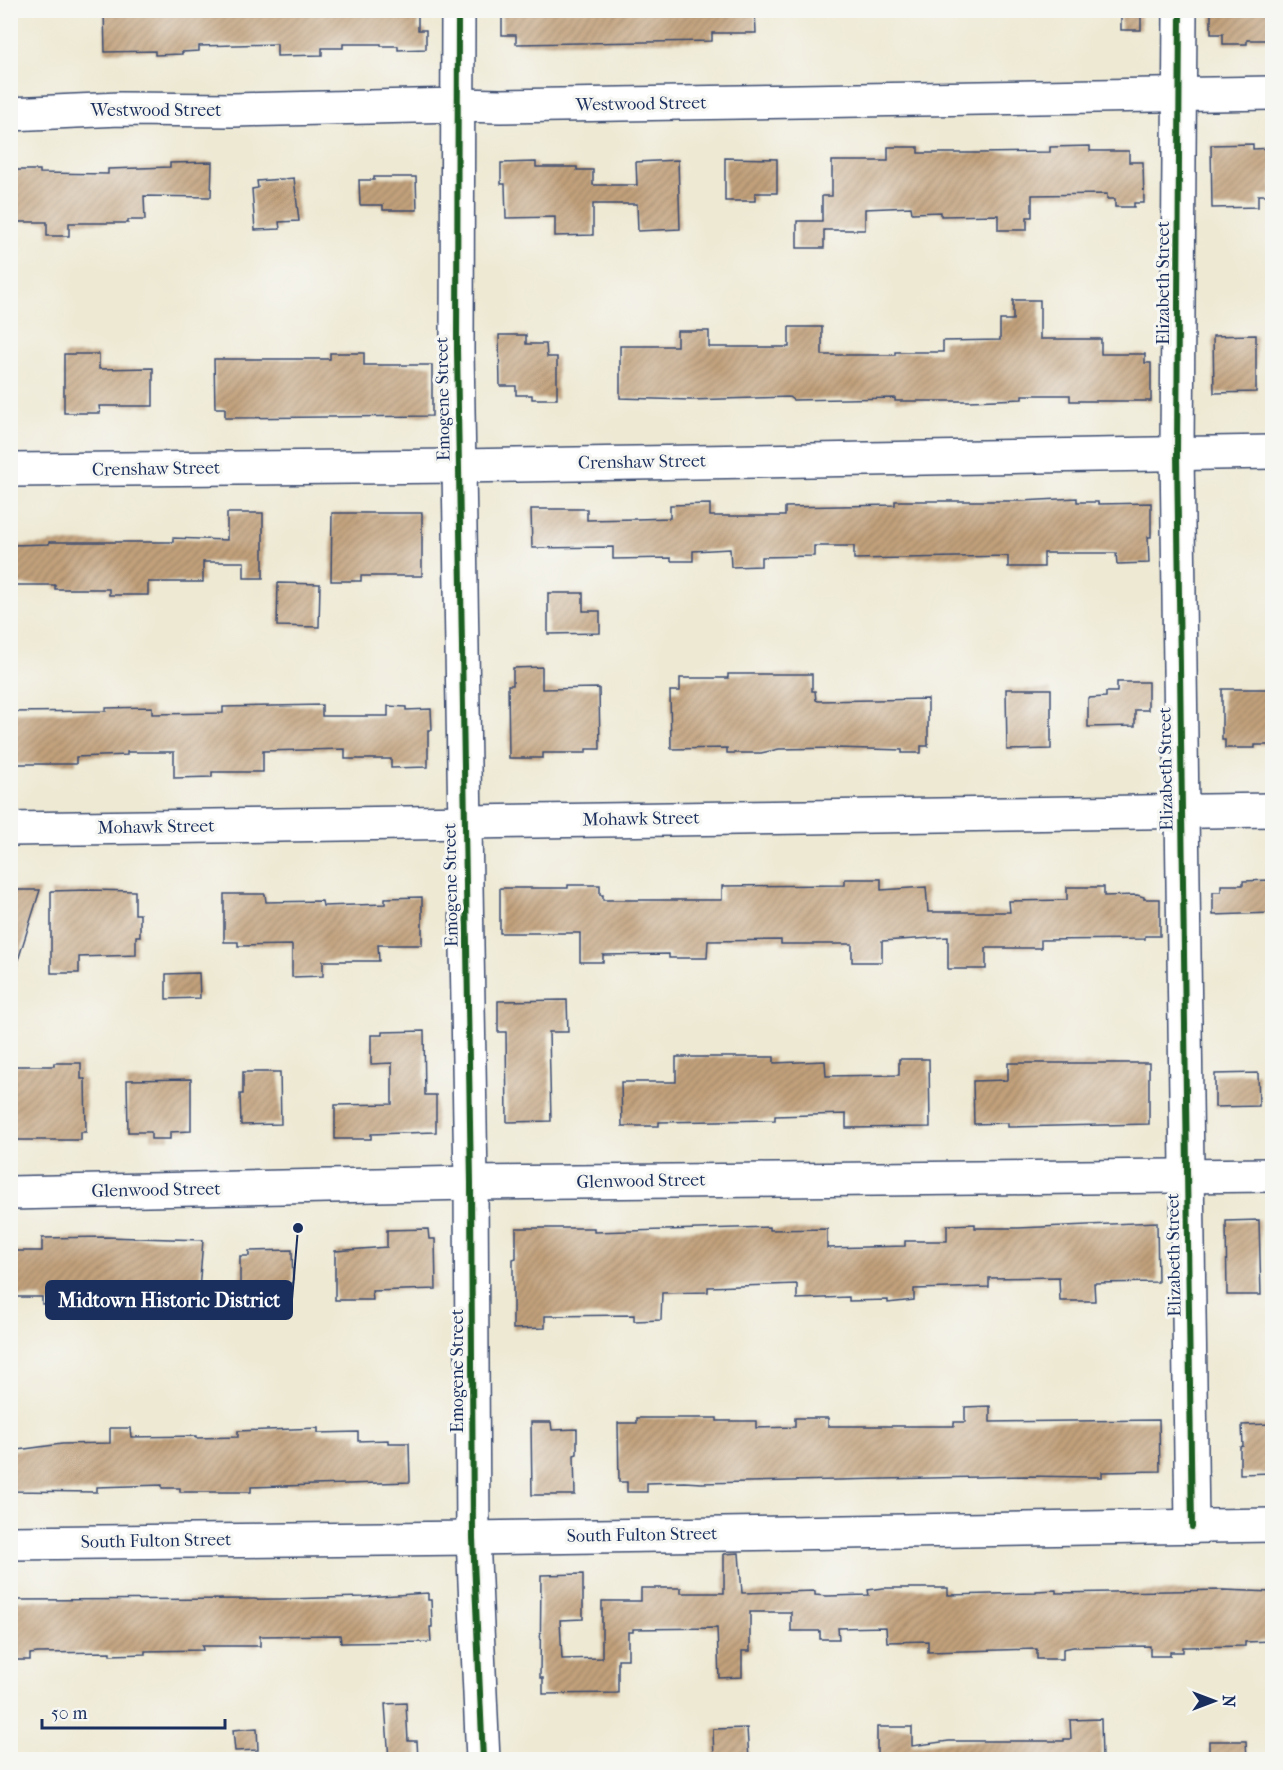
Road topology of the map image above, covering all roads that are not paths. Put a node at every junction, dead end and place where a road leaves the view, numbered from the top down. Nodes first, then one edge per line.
1 (458, 10) edge
2 (1180, 10) edge
3 (1272, 93) edge
4 (1179, 94) junction
5 (459, 105) junction
6 (10, 114) edge
7 (1272, 452) edge
8 (1177, 453) junction
9 (459, 466) junction
10 (10, 470) edge
11 (1272, 810) edge
12 (1181, 811) junction
13 (465, 822) junction
14 (10, 830) edge
15 (1187, 1175) junction
16 (1272, 1175) edge
17 (471, 1183) junction
18 (10, 1193) edge
19 (1272, 1525) edge
20 (1192, 1527) junction
21 (472, 1538) junction
22 (10, 1543) edge
23 (483, 1760) edge

1 - 5 street, Emogene Street
2 - 4 street, Elizabeth Street
3 - 4 street, Westwood Street
4 - 5 street, Westwood Street
4 - 8 street, Elizabeth Street
5 - 6 street, Westwood Street
5 - 9 street, Emogene Street
7 - 8 street, Crenshaw Street
8 - 9 street, Crenshaw Street
8 - 12 street, Elizabeth Street
9 - 10 street, Crenshaw Street
9 - 13 street, Emogene Street
11 - 12 street, Mohawk Street
12 - 13 street, Mohawk Street
12 - 15 street, Elizabeth Street
13 - 14 street, Mohawk Street
13 - 17 street, Emogene Street
15 - 16 street, Glenwood Street
15 - 17 street, Glenwood Street
15 - 20 street, Elizabeth Street
17 - 18 street, Glenwood Street
17 - 21 street, Emogene Street
19 - 20 street, South Fulton Street
20 - 21 street, South Fulton Street
21 - 22 street, South Fulton Street
21 - 23 street, Emogene Street

